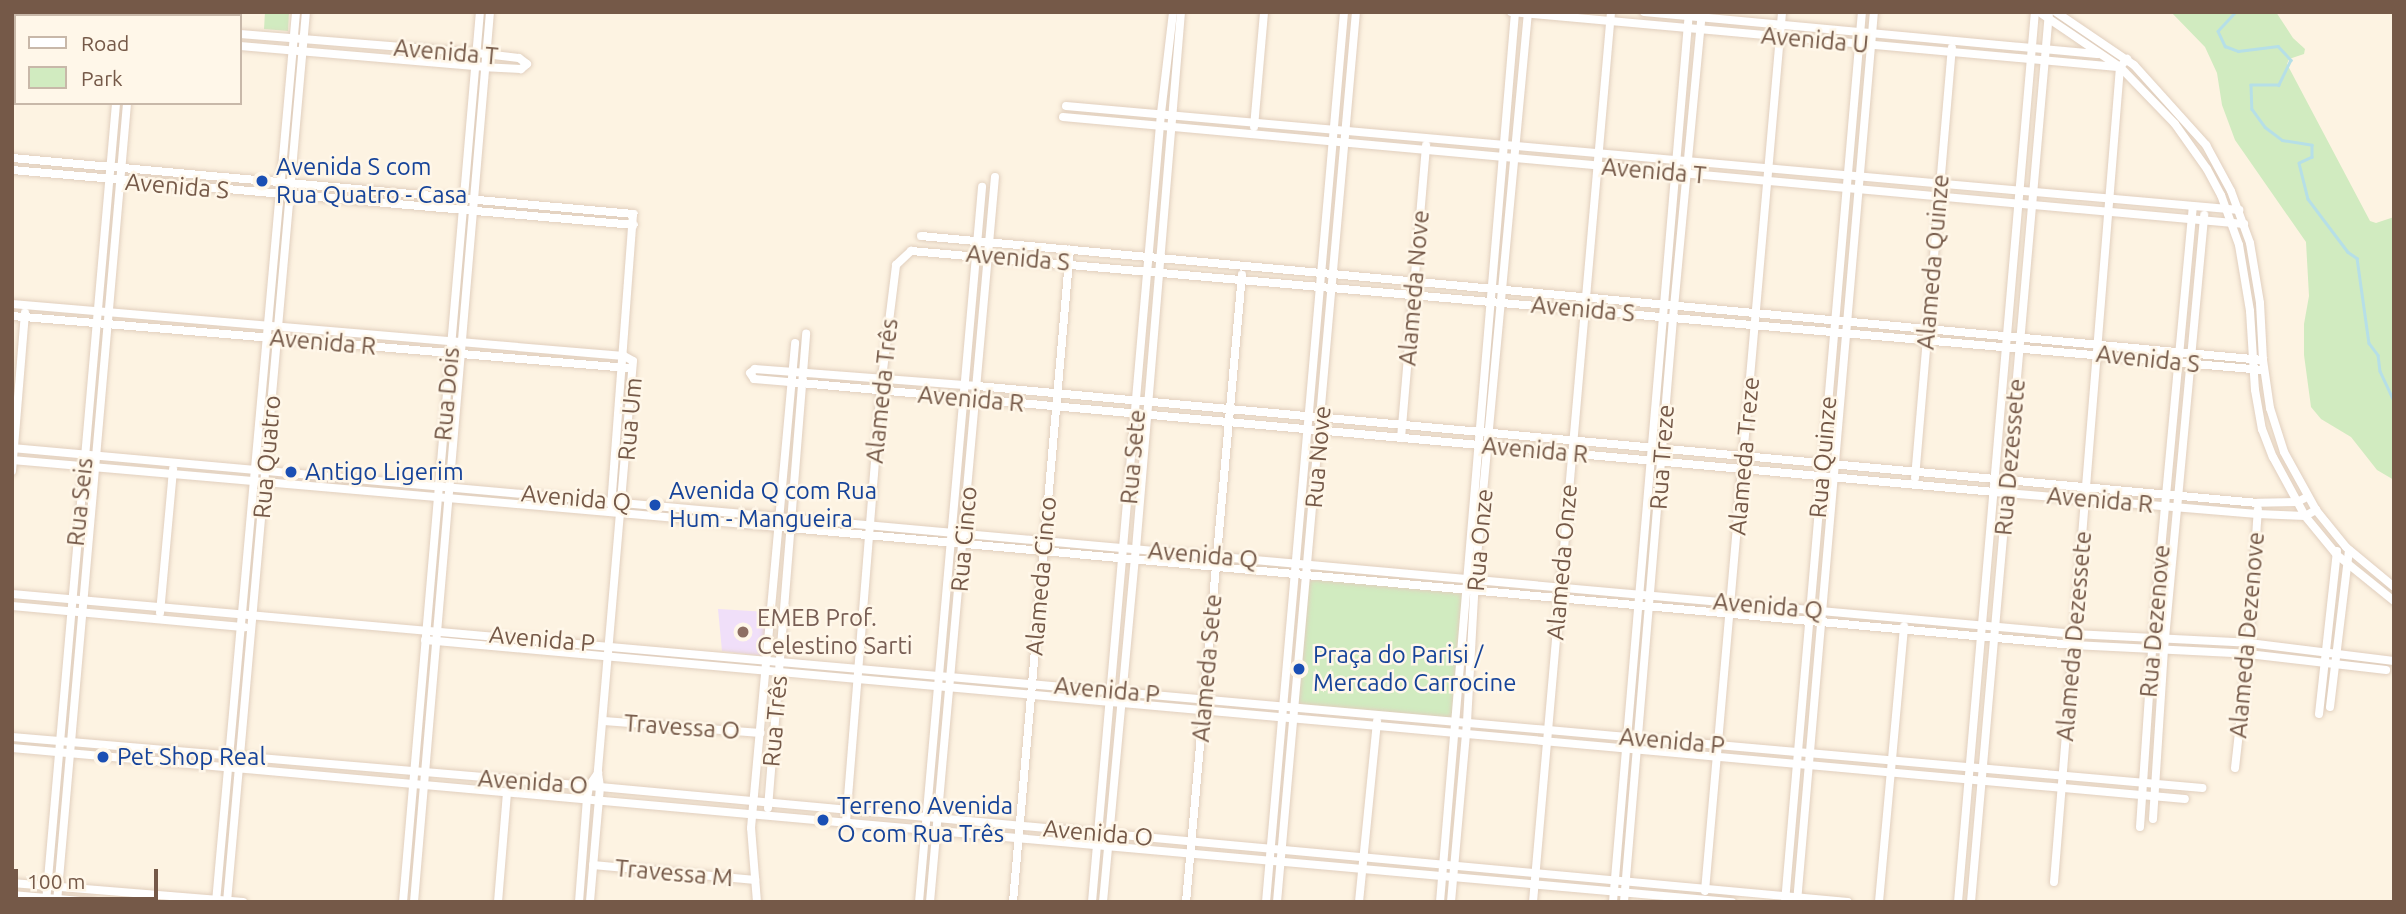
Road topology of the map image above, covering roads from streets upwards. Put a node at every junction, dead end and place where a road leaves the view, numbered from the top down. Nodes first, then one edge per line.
1 (296, 12) edge
2 (306, 12) edge
3 (480, 12) edge
4 (490, 12) edge
5 (1173, 12) edge
6 (1181, 12) edge
7 (1264, 12) edge
8 (1344, 12) edge
9 (1356, 12) edge
10 (1514, 12) edge
11 (1644, 12) edge
12 (1782, 12) edge
13 (1862, 12) edge
14 (1874, 12) edge
15 (2037, 12) edge
16 (2056, 12) edge
17 (1528, 13) edge
18 (1689, 14) edge
19 (1702, 15) edge
20 (1610, 17) edge
21 (2049, 17) edge
22 (1781, 24) junction
23 (1687, 28) junction
24 (1700, 29) junction
25 (1860, 32) junction
26 (1872, 33) junction
27 (242, 34) edge
28 (1780, 36) junction
29 (293, 39) junction
30 (304, 40) junction
31 (1953, 40) junction
32 (1859, 44) junction
33 (1871, 45) junction
34 (242, 46) edge
35 (2110, 46) junction
36 (2031, 48) junction
37 (2046, 49) junction
38 (292, 50) junction
39 (303, 51) junction
40 (1952, 52) junction
41 (477, 53) junction
42 (487, 54) junction
43 (2102, 54) junction
44 (2030, 59) junction
45 (2127, 59) junction
46 (2045, 60) junction
47 (475, 66) junction
48 (486, 67) junction
49 (2120, 67) junction
50 (116, 105) edge
51 (127, 105) edge
52 (1066, 106) dead end
53 (1085, 108) junction
54 (1161, 113) junction
55 (1171, 114) junction
56 (1063, 117) dead end
57 (1084, 119) junction
58 (1254, 122) junction
59 (1160, 125) junction
60 (1170, 126) junction
61 (1334, 130) junction
62 (1346, 131) junction
63 (1253, 134) junction
64 (1427, 138) junction
65 (1333, 141) junction
66 (1345, 142) junction
67 (1504, 145) junction
68 (1515, 146) junction
69 (1426, 150) junction
70 (1597, 154) junction
71 (1504, 157) junction
72 (12, 158) edge
73 (1514, 158) junction
74 (1675, 161) junction
75 (1687, 162) junction
76 (1596, 166) junction
77 (110, 167) junction
78 (121, 169) junction
79 (1768, 169) junction
80 (12, 170) edge
81 (1674, 173) junction
82 (1686, 174) junction
83 (1847, 176) junction
84 (995, 177) dead end
85 (1859, 177) junction
86 (109, 180) junction
87 (120, 181) junction
88 (1767, 181) junction
89 (281, 183) junction
90 (291, 183) junction
91 (1940, 184) junction
92 (982, 187) dead end
93 (351, 188) junction
94 (1846, 189) junction
95 (1858, 190) junction
96 (2020, 192) junction
97 (2033, 193) junction
98 (279, 194) junction
99 (290, 195) junction
100 (1939, 197) junction
101 (464, 198) junction
102 (475, 199) junction
103 (350, 200) junction
104 (2109, 200) junction
105 (2018, 205) junction
106 (2032, 206) junction
107 (2193, 207) junction
108 (2205, 208) junction
109 (463, 210) junction
110 (2226, 210) junction
111 (2239, 210) junction
112 (474, 211) junction
113 (2108, 212) junction
114 (631, 214) joint
115 (2193, 220) junction
116 (2203, 221) junction
117 (2230, 223) junction
118 (2244, 224) junction
119 (635, 225) junction
120 (921, 236) dead end
121 (976, 242) junction
122 (988, 243) junction
123 (1070, 249) junction
124 (975, 254) junction
125 (903, 255) joint
126 (987, 256) junction
127 (1149, 256) junction
128 (1160, 258) junction
129 (1069, 263) junction
130 (1242, 266) junction
131 (1148, 270) junction
132 (1159, 271) junction
133 (1321, 274) junction
134 (1334, 275) junction
135 (1242, 279) junction
136 (1415, 282) junction
137 (1320, 286) junction
138 (1332, 287) junction
139 (1491, 288) junction
140 (1503, 289) junction
141 (1414, 295) junction
142 (1585, 297) junction
143 (1490, 301) junction
144 (1502, 302) junction
145 (12, 304) edge
146 (1663, 304) junction
147 (1674, 305) junction
148 (26, 306) junction
149 (1584, 310) junction
150 (97, 311) junction
151 (109, 312) junction
152 (1756, 312) junction
153 (12, 316) edge
154 (25, 317) junction
155 (1661, 317) junction
156 (1673, 318) junction
157 (1835, 319) junction
158 (1846, 320) junction
159 (96, 322) junction
160 (107, 323) junction
161 (1755, 325) junction
162 (268, 326) junction
163 (278, 327) junction
164 (1928, 327) junction
165 (1834, 332) junction
166 (1845, 333) junction
167 (806, 334) dead end
168 (2008, 335) junction
169 (2021, 336) junction
170 (267, 337) junction
171 (277, 339) junction
172 (1927, 340) junction
173 (452, 341) junction
174 (462, 343) junction
175 (794, 343) dead end
176 (2097, 343) junction
177 (2007, 346) junction
178 (2020, 347) junction
179 (2178, 351) junction
180 (2190, 352) junction
181 (451, 353) junction
182 (461, 354) junction
183 (2096, 354) junction
184 (627, 357) junction
185 (2251, 359) junction
186 (2263, 360) junction
187 (2177, 362) junction
188 (2189, 363) junction
189 (623, 368) junction
190 (635, 369) junction
191 (2252, 369) junction
192 (2264, 370) junction
193 (791, 372) junction
194 (803, 373) junction
195 (882, 378) junction
196 (790, 382) junction
197 (802, 383) junction
198 (964, 385) junction
199 (977, 386) junction
200 (881, 390) junction
201 (1057, 394) junction
202 (963, 398) junction
203 (976, 399) junction
204 (1137, 401) junction
205 (1148, 402) junction
206 (1056, 406) junction
207 (1230, 410) junction
208 (1136, 413) junction
209 (1147, 414) junction
210 (1309, 416) junction
211 (1321, 417) junction
212 (1228, 422) junction
213 (1402, 425) junction
214 (1308, 429) junction
215 (1320, 430) junction
216 (1479, 433) junction
217 (1490, 434) junction
218 (1401, 438) junction
219 (1572, 441) junction
220 (1478, 445) junction
221 (1489, 446) junction
222 (13, 448) edge
223 (1651, 449) junction
224 (1662, 450) junction
225 (1571, 453) junction
226 (84, 454) junction
227 (96, 455) junction
228 (1743, 457) junction
229 (13, 460) edge
230 (1650, 461) junction
231 (173, 462) junction
232 (1662, 462) junction
233 (1822, 465) junction
234 (83, 466) junction
235 (1833, 466) junction
236 (95, 467) junction
237 (254, 469) junction
238 (1742, 469) junction
239 (266, 470) junction
240 (12, 471) edge
241 (1915, 473) junction
242 (172, 474) junction
243 (1821, 476) junction
244 (1832, 477) junction
245 (253, 480) junction
246 (265, 481) junction
247 (1995, 481) junction
248 (2008, 482) junction
249 (439, 485) junction
250 (1914, 485) junction
251 (450, 486) junction
252 (2085, 489) junction
253 (1994, 492) junction
254 (2007, 493) junction
255 (551, 495) junction
256 (2165, 495) junction
257 (438, 496) junction
258 (2178, 496) junction
259 (2307, 497) junction
260 (449, 498) junction
261 (2085, 499) junction
262 (611, 501) junction
263 (622, 502) junction
264 (2297, 502) junction
265 (2258, 503) junction
266 (550, 506) junction
267 (2165, 506) junction
268 (2176, 506) junction
269 (2316, 510) junction
270 (610, 512) junction
271 (622, 514) junction
272 (2257, 514) junction
273 (780, 516) junction
274 (2305, 516) junction
275 (792, 517) junction
276 (869, 525) junction
277 (779, 527) junction
278 (791, 528) junction
279 (952, 533) junction
280 (965, 534) junction
281 (868, 536) junction
282 (2339, 538) junction
283 (1044, 541) junction
284 (951, 544) junction
285 (964, 545) junction
286 (1125, 548) junction
287 (1136, 549) junction
288 (2349, 550) junction
289 (1043, 552) junction
290 (2337, 555) junction
291 (1217, 556) junction
292 (1124, 559) junction
293 (1135, 560) junction
294 (1296, 563) junction
295 (1308, 564) junction
296 (2348, 565) junction
297 (1216, 567) junction
298 (1295, 574) junction
299 (1307, 576) junction
300 (1471, 577) junction
301 (1561, 586) junction
302 (2394, 587) edge
303 (1471, 590) junction
304 (12, 594) edge
305 (1639, 594) junction
306 (1652, 595) junction
307 (70, 598) junction
308 (1560, 598) junction
309 (82, 599) junction
310 (2394, 601) edge
311 (1731, 603) junction
312 (1638, 605) junction
313 (12, 606) edge
314 (1651, 606) junction
315 (160, 608) junction
316 (69, 610) junction
317 (1811, 610) junction
318 (81, 611) junction
319 (1822, 611) junction
320 (1730, 613) junction
321 (242, 615) junction
322 (253, 616) junction
323 (1904, 618) junction
324 (159, 619) junction
325 (1810, 621) junction
326 (1821, 622) junction
327 (1983, 625) junction
328 (240, 627) junction
329 (1995, 627) junction
330 (251, 628) junction
331 (426, 629) junction
332 (437, 629) junction
333 (1903, 630) junction
334 (2074, 634) junction
335 (2153, 636) junction
336 (522, 637) junction
337 (1982, 637) junction
338 (2165, 638) junction
339 (1994, 639) junction
340 (425, 640) junction
341 (436, 641) junction
342 (2249, 643) junction
343 (609, 645) junction
344 (2073, 645) junction
345 (2152, 648) junction
346 (521, 649) junction
347 (2164, 649) junction
348 (2326, 653) junction
349 (2248, 654) junction
350 (2337, 654) junction
351 (608, 656) junction
352 (768, 659) junction
353 (780, 660) junction
354 (2394, 661) edge
355 (2325, 664) junction
356 (2336, 665) junction
357 (860, 667) junction
358 (2386, 670) dead end
359 (767, 671) junction
360 (902, 671) junction
361 (779, 673) junction
362 (939, 674) junction
363 (952, 675) junction
364 (859, 679) junction
365 (900, 683) junction
366 (1032, 683) junction
367 (938, 687) junction
368 (951, 687) junction
369 (1111, 689) junction
370 (1122, 690) junction
371 (1031, 695) junction
372 (1205, 699) junction
373 (1110, 701) junction
374 (1121, 702) junction
375 (1283, 706) junction
376 (2330, 707) dead end
377 (1204, 709) junction
378 (1295, 712) junction
379 (2319, 714) dead end
380 (1377, 715) junction
381 (1283, 716) junction
382 (604, 721) junction
383 (1457, 721) junction
384 (1467, 722) junction
385 (1376, 726) junction
386 (1548, 729) junction
387 (761, 733) junction
388 (1456, 733) junction
389 (1466, 734) junction
390 (12, 737) edge
391 (1627, 737) junction
392 (1639, 738) junction
393 (58, 741) junction
394 (1547, 741) junction
395 (69, 742) junction
396 (1718, 744) junction
397 (12, 748) edge
398 (1626, 749) junction
399 (1637, 750) junction
400 (57, 752) junction
401 (1798, 752) junction
402 (1810, 753) junction
403 (68, 754) junction
404 (1717, 756) junction
405 (229, 757) junction
406 (240, 757) junction
407 (1892, 761) junction
408 (1797, 763) junction
409 (1810, 764) junction
410 (228, 768) junction
411 (1970, 768) junction
412 (2235, 768) dead end
413 (239, 769) junction
414 (1982, 769) junction
415 (414, 773) junction
416 (598, 773) junction
417 (1891, 773) junction
418 (425, 774) junction
419 (2062, 776) junction
420 (1969, 779) junction
421 (1982, 780) junction
422 (2143, 783) junction
423 (2156, 784) junction
424 (413, 785) junction
425 (424, 785) junction
426 (589, 786) junction
427 (600, 787) junction
428 (2202, 788) dead end
429 (2061, 789) junction
430 (507, 792) junction
431 (2142, 795) junction
432 (2155, 796) junction
433 (587, 799) junction
434 (2185, 799) dead end
435 (599, 800) junction
436 (753, 802) junction
437 (768, 803) junction
438 (847, 810) junction
439 (752, 813) junction
440 (767, 814) junction
441 (927, 818) junction
442 (938, 819) junction
443 (2152, 819) dead end
444 (846, 822) junction
445 (1020, 826) junction
446 (2140, 827) dead end
447 (926, 830) junction
448 (937, 831) junction
449 (1098, 833) junction
450 (1108, 834) junction
451 (1019, 838) junction
452 (1191, 842) junction
453 (1097, 844) junction
454 (1107, 845) junction
455 (1271, 849) junction
456 (1282, 850) junction
457 (1190, 853) junction
458 (1364, 857) junction
459 (1270, 862) junction
460 (1280, 862) junction
461 (1444, 864) junction
462 (593, 865) junction
463 (1455, 865) junction
464 (1362, 870) junction
465 (1535, 872) junction
466 (1442, 876) junction
467 (1453, 877) junction
468 (1615, 879) junction
469 (755, 880) junction
470 (1626, 880) junction
471 (2054, 882) dead end
472 (12, 883) edge
473 (1534, 885) junction
474 (47, 886) junction
475 (58, 887) junction
476 (1705, 887) junction
477 (1614, 892) junction
478 (12, 895) edge
479 (1624, 897) edge
480 (1704, 899) junction
481 (1786, 899) edge
482 (46, 900) edge
483 (57, 900) edge
484 (1798, 900) edge
485 (217, 901) edge
486 (227, 901) edge
487 (92, 902) edge
488 (243, 902) edge
489 (403, 902) edge
490 (414, 902) edge
491 (498, 902) edge
492 (579, 902) edge
493 (590, 902) edge
494 (757, 902) edge
495 (919, 902) edge
496 (930, 902) edge
497 (1013, 902) edge
498 (1092, 902) edge
499 (1102, 902) edge
500 (1186, 902) edge
501 (1266, 902) edge
502 (1277, 902) edge
503 (1359, 902) edge
504 (1440, 902) edge
505 (1451, 902) edge
506 (1533, 902) edge
507 (1613, 902) edge
508 (1732, 902) edge
509 (1848, 902) edge
510 (1878, 902) edge
511 (1958, 902) edge
512 (1971, 902) edge

1 - 29 street, Rua Quatro
2 - 30 street, Rua Quatro
3 - 41 street, Rua Dois
4 - 42 street, Rua Dois
5 - 54 street, Rua Sete
6 - 55 street, Rua Sete
7 - 58 street
8 - 61 street, Rua Nove
9 - 62 street, Rua Nove
10 - 17 street, Avenida U
10 - 67 street, Rua Onze
11 - 18 street, Avenida U
12 - 22 street, Alameda Treze
13 - 25 street, Rua Quinze
14 - 26 street, Rua Quinze
15 - 21 street
15 - 36 street, Rua Dezessete
16 - 35 street
17 - 20 street, Avenida U
17 - 68 street, Rua Onze
18 - 19 street, Avenida U
18 - 23 street, Rua Treze
19 - 22 street, Avenida U
19 - 24 street, Rua Treze
20 - 23 street, Avenida U
20 - 70 street, Alameda Onze
21 - 37 street, Rua Dezessete
21 - 43 street
22 - 25 street, Avenida U
22 - 28 street, Alameda Treze
23 - 24 street, Avenida U
23 - 74 street, Rua Treze
24 - 28 street, Avenida U
24 - 75 street, Rua Treze
25 - 26 street, Avenida U
25 - 32 street, Rua Quinze
26 - 31 street, Avenida U
26 - 33 street, Rua Quinze
27 - 29 street, Avenida T
28 - 32 street, Avenida U
28 - 79 street, Alameda Treze
29 - 30 street, Avenida T
29 - 38 street, Rua Quatro
30 - 39 street, Rua Quatro
30 - 41 street, Avenida T
31 - 36 street, Avenida U
31 - 40 street, Alameda Quinze
32 - 33 street, Avenida U
32 - 83 street, Rua Quinze
33 - 40 street, Avenida U
33 - 85 street, Rua Quinze
34 - 38 street, Avenida T
35 - 43 street
35 - 45 street
36 - 37 street, Avenida U
36 - 44 street, Rua Dezessete
37 - 43 street, Avenida U
37 - 46 street, Rua Dezessete
38 - 39 street, Avenida T
38 - 89 street, Rua Quatro
39 - 47 street, Avenida T
39 - 90 street, Rua Quatro
40 - 44 street, Avenida U
40 - 91 street, Alameda Quinze
41 - 42 street, Avenida T
41 - 47 street, Rua Dois
42 - 48 street, Rua Dois
42 - 48 street, Avenida T
43 - 49 street
44 - 46 street, Avenida U
44 - 96 street, Rua Dezessete
45 - 49 street
45 - 111 street
46 - 49 street, Avenida U
46 - 97 street, Rua Dezessete
47 - 48 street, Avenida T
47 - 101 street, Rua Dois
48 - 102 street, Rua Dois
49 - 104 street, Alameda Dezessete
49 - 110 street
50 - 77 street, Rua Seis
51 - 78 street, Rua Seis
52 - 53 street, Avenida T
53 - 54 street, Avenida T
53 - 57 street
54 - 55 street, Avenida T
54 - 59 street, Rua Sete
55 - 58 street, Avenida T
55 - 60 street, Rua Sete
56 - 57 street, Avenida T
57 - 59 street, Avenida T
58 - 61 street, Avenida T
58 - 63 street
59 - 60 street, Avenida T
59 - 127 street, Rua Sete
60 - 63 street, Avenida T
60 - 128 street, Rua Sete
61 - 62 street, Avenida T
61 - 65 street, Rua Nove
62 - 64 street, Avenida T
62 - 66 street, Rua Nove
63 - 65 street, Avenida T
64 - 67 street, Avenida T
64 - 69 street, Alameda Nove
65 - 66 street, Avenida T
65 - 133 street, Rua Nove
66 - 69 street, Avenida T
66 - 134 street, Rua Nove
67 - 68 street, Avenida T
67 - 71 street, Rua Onze
68 - 70 street, Avenida T
68 - 73 street, Rua Onze
69 - 71 street, Avenida T
69 - 136 street, Alameda Nove
70 - 74 street, Avenida T
70 - 76 street, Alameda Onze
71 - 73 street, Avenida T
71 - 139 street, Rua Onze
72 - 77 street, Avenida S
73 - 76 street, Avenida T
73 - 140 street, Rua Onze
74 - 75 street, Avenida T
74 - 81 street, Rua Treze
75 - 79 street, Avenida T
75 - 82 street, Rua Treze
76 - 81 street, Avenida T
76 - 142 street, Alameda Onze
77 - 78 street, Avenida S
77 - 86 street, Rua Seis
78 - 87 street, Rua Seis
78 - 89 street, Avenida S
79 - 83 street, Avenida T
79 - 88 street, Alameda Treze
80 - 86 street, Avenida S
81 - 82 street, Avenida T
81 - 146 street, Rua Treze
82 - 88 street, Avenida T
82 - 147 street, Rua Treze
83 - 85 street, Avenida T
83 - 94 street, Rua Quinze
84 - 122 street, Rua Cinco
85 - 91 street, Avenida T
85 - 95 street, Rua Quinze
86 - 87 street, Avenida S
86 - 150 street, Rua Seis
87 - 98 street, Avenida S
87 - 151 street, Rua Seis
88 - 94 street, Avenida T
88 - 152 street, Alameda Treze
89 - 90 street, Avenida S
89 - 98 street, Rua Quatro
90 - 93 street, Avenida S
90 - 99 street, Rua Quatro
91 - 96 street, Avenida T
91 - 100 street, Alameda Quinze
92 - 121 street, Rua Cinco
93 - 101 street, Avenida S
93 - 103 street
94 - 95 street, Avenida T
94 - 157 street, Rua Quinze
95 - 100 street, Avenida T
95 - 158 street, Rua Quinze
96 - 97 street, Avenida T
96 - 105 street, Rua Dezessete
97 - 104 street, Avenida T
97 - 106 street, Rua Dezessete
98 - 99 street, Avenida S
98 - 162 street, Rua Quatro
99 - 103 street, Avenida S
99 - 163 street, Rua Quatro
100 - 105 street, Avenida T
100 - 164 street, Alameda Quinze
101 - 102 street, Avenida S
101 - 109 street, Rua Dois
102 - 112 street, Rua Dois
102 - 114 street, Avenida S
103 - 109 street, Avenida S
104 - 107 street, Avenida T
104 - 113 street, Alameda Dezessete
105 - 106 street, Avenida T
105 - 168 street, Rua Dezessete
106 - 113 street, Avenida T
106 - 169 street, Rua Dezessete
107 - 108 street, Avenida T
107 - 115 street, Rua Dezenove
108 - 110 street, Avenida T
108 - 116 street, Rua Dezenove
109 - 112 street, Avenida S
109 - 173 street, Rua Dois
110 - 111 street, Avenida T
110 - 117 street
111 - 118 street
112 - 119 street, Avenida S
112 - 174 street, Rua Dois
113 - 115 street, Avenida T
113 - 176 street, Alameda Dezessete
114 - 119 street, Rua Um
115 - 116 street, Avenida T
115 - 179 street, Rua Dezenove
116 - 117 street, Avenida T
116 - 180 street, Rua Dezenove
117 - 118 street, Avenida T
117 - 185 street
118 - 186 street
119 - 184 street, Rua Um
120 - 121 street, Avenida S
121 - 122 street, Avenida S
121 - 124 street, Rua Cinco
122 - 123 street, Avenida S
122 - 126 street, Rua Cinco
123 - 127 street, Avenida S
123 - 129 street, Alameda Cinco
124 - 125 street, Avenida S
124 - 126 street, Avenida S
124 - 198 street, Rua Cinco
125 - 195 street, Alameda Três
126 - 129 street, Avenida S
126 - 199 street, Rua Cinco
127 - 128 street, Avenida S
127 - 131 street, Rua Sete
128 - 130 street, Avenida S
128 - 132 street, Rua Sete
129 - 131 street, Avenida S
129 - 201 street, Alameda Cinco
130 - 133 street, Avenida S
130 - 135 street, Alameda Sete
131 - 132 street, Avenida S
131 - 204 street, Rua Sete
132 - 135 street, Avenida S
132 - 205 street, Rua Sete
133 - 134 street, Avenida S
133 - 137 street, Rua Nove
134 - 136 street, Avenida S
134 - 138 street, Rua Nove
135 - 137 street, Avenida S
135 - 207 street, Alameda Sete
136 - 139 street, Avenida S
136 - 141 street, Alameda Nove
137 - 138 street, Avenida S
137 - 210 street, Rua Nove
138 - 141 street, Avenida S
138 - 211 street, Rua Nove
139 - 140 street, Avenida S
139 - 143 street, Rua Onze
140 - 142 street, Avenida S
140 - 144 street, Rua Onze
141 - 143 street, Avenida S
141 - 213 street, Alameda Nove
142 - 146 street, Avenida S
142 - 149 street, Alameda Onze
143 - 144 street, Avenida S
143 - 216 street, Rua Onze
144 - 149 street, Avenida S
144 - 217 street, Rua Onze
145 - 148 street, Avenida R
146 - 147 street, Avenida S
146 - 155 street, Rua Treze
147 - 152 street, Avenida S
147 - 156 street, Rua Treze
148 - 150 street, Avenida R
148 - 154 street
149 - 155 street, Avenida S
149 - 219 street, Alameda Onze
150 - 151 street, Avenida R
150 - 159 street, Rua Seis
151 - 160 street, Rua Seis
151 - 162 street, Avenida R
152 - 157 street, Avenida S
152 - 161 street, Alameda Treze
153 - 154 street, Avenida R
154 - 159 street, Avenida R
154 - 222 street
155 - 156 street, Avenida S
155 - 223 street, Rua Treze
156 - 161 street, Avenida S
156 - 224 street, Rua Treze
157 - 158 street, Avenida S
157 - 165 street, Rua Quinze
158 - 164 street, Avenida S
158 - 166 street, Rua Quinze
159 - 160 street, Avenida R
159 - 226 street, Rua Seis
160 - 170 street, Avenida R
160 - 227 street, Rua Seis
161 - 165 street, Avenida S
161 - 228 street, Alameda Treze
162 - 163 street, Avenida R
162 - 170 street, Rua Quatro
163 - 171 street, Rua Quatro
163 - 173 street, Avenida R
164 - 168 street, Avenida S
164 - 172 street, Alameda Quinze
165 - 166 street, Avenida S
165 - 233 street, Rua Quinze
166 - 172 street, Avenida S
166 - 235 street, Rua Quinze
167 - 194 street, Rua Três
168 - 169 street, Avenida S
168 - 177 street, Rua Dezessete
169 - 176 street, Avenida S
169 - 178 street, Rua Dezessete
170 - 171 street, Avenida R
170 - 237 street, Rua Quatro
171 - 181 street, Avenida R
171 - 239 street, Rua Quatro
172 - 177 street, Avenida S
172 - 241 street, Alameda Quinze
173 - 174 street, Avenida R
173 - 181 street, Rua Dois
174 - 182 street, Rua Dois
174 - 184 street, Avenida R
175 - 193 street, Rua Três
176 - 179 street, Avenida S
176 - 183 street, Alameda Dezessete
177 - 178 street, Avenida S
177 - 247 street, Rua Dezessete
178 - 183 street, Avenida S
178 - 248 street, Rua Dezessete
179 - 180 street, Avenida S
179 - 187 street, Rua Dezenove
180 - 185 street, Avenida S
180 - 188 street, Rua Dezenove
181 - 182 street, Avenida R
181 - 249 street, Rua Dois
182 - 189 street, Avenida R
182 - 251 street, Rua Dois
183 - 187 street, Avenida S
183 - 252 street, Alameda Dezessete
184 - 189 street, Rua Um
184 - 190 street, Rua Um
185 - 186 street, Avenida S
185 - 191 street
186 - 192 street
187 - 188 street, Avenida S
187 - 256 street, Rua Dezenove
188 - 191 street, Avenida S
188 - 258 street, Rua Dezenove
189 - 190 street, Avenida R
189 - 262 street, Rua Um
190 - 263 street, Rua Um
191 - 192 street, Avenida S
191 - 264 street
192 - 259 street
193 - 194 street, Avenida R
193 - 196 street, Rua Três
193 - 196 street, Avenida R
194 - 195 street, Avenida R
194 - 197 street, Rua Três
195 - 198 street, Avenida R
195 - 200 street, Alameda Três
196 - 197 street, Avenida R
196 - 273 street, Rua Três
197 - 200 street, Avenida R
197 - 275 street, Rua Três
198 - 199 street, Avenida R
198 - 202 street, Rua Cinco
199 - 201 street, Avenida R
199 - 203 street, Rua Cinco
200 - 202 street, Avenida R
200 - 276 street, Alameda Três
201 - 204 street, Avenida R
201 - 206 street, Alameda Cinco
202 - 203 street, Avenida R
202 - 279 street, Rua Cinco
203 - 206 street, Avenida R
203 - 280 street, Rua Cinco
204 - 205 street, Avenida R
204 - 208 street, Rua Sete
205 - 207 street, Avenida R
205 - 209 street, Rua Sete
206 - 208 street, Avenida R
206 - 283 street, Alameda Cinco
207 - 210 street, Avenida R
207 - 212 street, Alameda Sete
208 - 209 street, Avenida R
208 - 286 street, Rua Sete
209 - 212 street, Avenida R
209 - 287 street, Rua Sete
210 - 211 street, Avenida R
210 - 214 street, Rua Nove
211 - 213 street, Avenida R
211 - 215 street, Rua Nove
212 - 214 street, Avenida R
212 - 291 street, Alameda Sete
213 - 216 street, Avenida R
213 - 218 street, Alameda Nove
214 - 215 street, Avenida R
214 - 294 street, Rua Nove
215 - 218 street, Avenida R
215 - 295 street, Rua Nove
216 - 217 street, Avenida R
216 - 220 street, Rua Onze
217 - 219 street, Avenida R
217 - 221 street, Rua Onze
218 - 220 street, Avenida R
219 - 223 street, Avenida R
219 - 225 street, Alameda Onze
220 - 221 street, Avenida R
220 - 300 street, Rua Onze
221 - 225 street, Avenida R
221 - 300 street, Rua Onze
222 - 226 street, Avenida Q
222 - 229 street
223 - 224 street, Avenida R
223 - 230 street, Rua Treze
224 - 228 street, Avenida R
224 - 232 street, Rua Treze
225 - 230 street, Avenida R
225 - 301 street, Alameda Onze
226 - 227 street, Avenida Q
226 - 234 street, Rua Seis
227 - 231 street, Avenida Q
227 - 236 street, Rua Seis
228 - 233 street, Avenida R
228 - 238 street, Alameda Treze
229 - 234 street, Avenida Q
229 - 240 street
230 - 232 street, Avenida R
230 - 305 street, Rua Treze
231 - 237 street, Avenida Q
231 - 242 street
232 - 238 street, Avenida R
232 - 306 street, Rua Treze
233 - 235 street, Avenida R
233 - 243 street, Rua Quinze
234 - 236 street, Avenida Q
234 - 307 street, Rua Seis
235 - 241 street, Avenida R
235 - 244 street, Rua Quinze
236 - 242 street, Avenida Q
236 - 309 street, Rua Seis
237 - 239 street, Avenida Q
237 - 245 street, Rua Quatro
238 - 243 street, Avenida R
238 - 311 street, Alameda Treze
239 - 246 street, Rua Quatro
239 - 249 street, Avenida Q
241 - 247 street, Avenida R
241 - 250 street, Alameda Quinze
242 - 245 street, Avenida Q
242 - 315 street
243 - 244 street, Avenida R
243 - 317 street, Rua Quinze
244 - 250 street, Avenida R
244 - 319 street, Rua Quinze
245 - 246 street, Avenida Q
245 - 321 street, Rua Quatro
246 - 257 street, Avenida Q
246 - 322 street, Rua Quatro
247 - 248 street, Avenida R
247 - 253 street, Rua Dezessete
248 - 252 street, Avenida R
248 - 254 street, Rua Dezessete
249 - 251 street, Avenida Q
249 - 257 street, Rua Dois
250 - 253 street, Avenida R
251 - 255 street, Avenida Q
251 - 260 street, Rua Dois
252 - 256 street, Avenida R
252 - 261 street, Alameda Dezessete
253 - 254 street, Avenida R
253 - 327 street, Rua Dezessete
254 - 261 street, Avenida R
254 - 329 street, Rua Dezessete
255 - 262 street, Avenida Q
255 - 266 street
256 - 258 street, Avenida R
256 - 267 street, Rua Dezenove
257 - 260 street, Avenida Q
257 - 331 street, Rua Dois
258 - 265 street, Avenida R
258 - 268 street, Rua Dezenove
259 - 264 street, Avenida R
259 - 269 street
260 - 266 street, Avenida Q
260 - 332 street, Rua Dois
261 - 267 street, Avenida R
261 - 334 street, Alameda Dezessete
262 - 263 street, Avenida Q
262 - 270 street, Rua Um
263 - 271 street, Rua Um
263 - 273 street, Avenida Q
264 - 265 street, Avenida R
264 - 274 street
265 - 272 street, Alameda Dezenove
266 - 270 street, Avenida Q
267 - 268 street, Avenida R
267 - 335 street, Rua Dezenove
268 - 272 street, Avenida R
268 - 338 street, Rua Dezenove
269 - 274 street
269 - 282 street
270 - 271 street, Avenida Q
271 - 277 street, Avenida Q
271 - 343 street, Rua Um
272 - 274 street, Avenida R
272 - 342 street, Alameda Dezenove
273 - 275 street, Avenida Q
273 - 277 street, Rua Três
274 - 290 street
275 - 276 street, Avenida Q
275 - 278 street, Rua Três
276 - 279 street, Avenida Q
276 - 281 street, Alameda Três
277 - 278 street, Avenida Q
277 - 352 street, Rua Três
278 - 281 street, Avenida Q
278 - 353 street, Rua Três
279 - 280 street, Avenida Q
279 - 284 street, Rua Cinco
280 - 283 street, Avenida Q
280 - 285 street, Rua Cinco
281 - 284 street, Avenida Q
281 - 357 street, Alameda Três
282 - 288 street
282 - 290 street
283 - 286 street, Avenida Q
283 - 289 street, Alameda Cinco
284 - 285 street, Avenida Q
284 - 362 street, Rua Cinco
285 - 289 street, Avenida Q
285 - 363 street, Rua Cinco
286 - 287 street, Avenida Q
286 - 292 street, Rua Sete
287 - 291 street, Avenida Q
287 - 293 street, Rua Sete
288 - 296 street
288 - 302 street
289 - 292 street, Avenida Q
289 - 366 street, Alameda Cinco
290 - 296 street
290 - 348 street
291 - 294 street, Avenida Q
291 - 297 street, Alameda Sete
292 - 293 street, Avenida Q
292 - 369 street, Rua Sete
293 - 297 street, Avenida Q
293 - 370 street, Rua Sete
294 - 295 street, Avenida Q
294 - 298 street, Rua Nove
295 - 299 street, Rua Nove
295 - 300 street, Avenida Q
296 - 310 street
296 - 350 street
297 - 298 street, Avenida Q
297 - 372 street, Alameda Sete
298 - 299 street, Avenida Q
298 - 375 street, Rua Nove
299 - 303 street, Avenida Q
299 - 378 street, Rua Nove
300 - 301 street, Avenida Q
300 - 303 street, Rua Onze
301 - 305 street, Avenida Q
301 - 308 street, Alameda Onze
303 - 308 street, Avenida Q
303 - 383 street, Rua Onze
303 - 384 street, Rua Onze
304 - 307 street, Avenida P
305 - 306 street, Avenida Q
305 - 312 street, Rua Treze
306 - 311 street, Avenida Q
306 - 314 street, Rua Treze
307 - 309 street, Avenida P
307 - 316 street, Rua Seis
308 - 312 street, Avenida Q
308 - 386 street, Alameda Onze
309 - 315 street, Avenida P
309 - 318 street, Rua Seis
311 - 317 street, Avenida Q
311 - 320 street, Alameda Treze
312 - 314 street, Avenida Q
312 - 391 street, Rua Treze
313 - 316 street
314 - 320 street, Avenida Q
314 - 392 street, Rua Treze
315 - 321 street, Avenida P
315 - 324 street
316 - 318 street
316 - 393 street, Rua Seis
317 - 319 street, Avenida Q
317 - 325 street, Rua Quinze
318 - 324 street
318 - 395 street, Rua Seis
319 - 323 street, Avenida Q
319 - 326 street, Rua Quinze
320 - 325 street, Avenida Q
320 - 396 street, Alameda Treze
321 - 322 street, Avenida P
321 - 328 street, Rua Quatro
322 - 330 street, Rua Quatro
322 - 331 street, Avenida P
323 - 327 street, Avenida Q
323 - 333 street
324 - 328 street
325 - 326 street, Avenida Q
325 - 401 street, Rua Quinze
326 - 333 street, Avenida Q
326 - 402 street, Rua Quinze
327 - 329 street, Avenida Q
327 - 337 street, Rua Dezessete
328 - 330 street
328 - 405 street, Rua Quatro
329 - 334 street, Avenida Q
329 - 339 street, Rua Dezessete
330 - 406 street, Rua Quatro
331 - 332 street, Avenida P
331 - 340 street, Rua Dois
332 - 336 street, Avenida P
332 - 341 street, Rua Dois
333 - 337 street, Avenida Q
333 - 407 street
334 - 335 street, Avenida Q
334 - 344 street, Alameda Dezessete
335 - 338 street, Avenida Q
335 - 345 street, Rua Dezenove
336 - 343 street, Avenida P
336 - 346 street
337 - 339 street, Avenida Q
337 - 411 street, Rua Dezessete
338 - 342 street, Avenida Q
338 - 347 street, Rua Dezenove
339 - 344 street, Avenida Q
339 - 414 street, Rua Dezessete
340 - 341 street, Avenida P
340 - 415 street, Rua Dois
341 - 346 street, Avenida P
341 - 418 street, Rua Dois
342 - 348 street, Avenida Q
342 - 349 street, Alameda Dezenove
343 - 351 street, Rua Um
343 - 352 street, Avenida P
344 - 345 street, Avenida Q
344 - 419 street, Alameda Dezessete
345 - 347 street, Avenida Q
345 - 422 street, Rua Dezenove
346 - 351 street, Avenida P
347 - 349 street, Avenida Q
347 - 423 street, Rua Dezenove
348 - 350 street, Avenida Q
348 - 355 street
349 - 355 street, Avenida Q
349 - 412 street, Alameda Dezenove
350 - 354 street, Avenida Q
350 - 356 street
351 - 359 street, Avenida P
351 - 382 street, Rua Um
352 - 353 street, Avenida P
352 - 359 street, Rua Três
353 - 357 street, Avenida P
353 - 361 street, Rua Três
355 - 356 street, Avenida Q
355 - 379 street
356 - 358 street, Avenida Q
356 - 376 street
357 - 360 street, Avenida P
357 - 364 street, Alameda Três
359 - 361 street, Avenida P
359 - 387 street, Rua Três
360 - 362 street, Avenida P
360 - 365 street
361 - 364 street, Avenida P
361 - 437 street, Rua Três
362 - 363 street, Avenida P
362 - 367 street, Rua Cinco
363 - 366 street, Avenida P
363 - 368 street, Rua Cinco
364 - 365 street, Avenida P
364 - 438 street, Alameda Três
365 - 367 street, Avenida P
366 - 369 street, Avenida P
366 - 371 street, Alameda Cinco
367 - 368 street, Avenida P
367 - 441 street, Rua Cinco
368 - 371 street, Avenida P
368 - 442 street, Rua Cinco
369 - 370 street, Avenida P
369 - 373 street, Rua Sete
370 - 372 street, Avenida P
370 - 374 street, Rua Sete
371 - 373 street, Avenida P
371 - 445 street, Alameda Cinco
372 - 375 street, Avenida P
372 - 377 street, Alameda Sete
373 - 374 street, Avenida P
373 - 449 street, Rua Sete
374 - 377 street, Avenida P
374 - 450 street, Rua Sete
375 - 378 street, Avenida P
375 - 381 street, Rua Nove
377 - 381 street, Avenida P
377 - 452 street, Alameda Sete
378 - 380 street, Avenida P
378 - 381 street, Avenida P
378 - 385 street, Avenida P
378 - 456 street, Rua Nove
380 - 383 street, Avenida P
380 - 385 street
381 - 455 street, Rua Nove
382 - 387 street, Travessa O
382 - 416 street, Rua Um
383 - 384 street, Avenida P
383 - 388 street, Rua Onze
384 - 386 street, Avenida P
384 - 389 street, Rua Onze
385 - 388 street, Avenida P
385 - 458 street
386 - 391 street, Avenida P
386 - 394 street, Alameda Onze
387 - 436 street, Rua Três
388 - 389 street, Avenida P
388 - 461 street, Rua Onze
389 - 394 street, Avenida P
389 - 463 street, Rua Onze
390 - 393 street, Avenida O
391 - 392 street, Avenida P
391 - 398 street, Rua Treze
392 - 396 street, Avenida P
392 - 399 street, Rua Treze
393 - 395 street, Avenida O
393 - 400 street, Rua Seis
394 - 398 street, Avenida P
394 - 465 street, Alameda Onze
395 - 403 street, Rua Seis
395 - 405 street, Avenida O
396 - 401 street, Avenida P
396 - 404 street, Alameda Treze
397 - 400 street, Avenida O
398 - 399 street, Avenida P
398 - 468 street, Rua Treze
399 - 404 street, Avenida P
399 - 470 street, Rua Treze
400 - 403 street, Avenida O
400 - 474 street, Rua Seis
401 - 402 street, Avenida P
401 - 408 street, Rua Quinze
402 - 407 street, Avenida P
402 - 409 street, Rua Quinze
403 - 410 street, Avenida O
403 - 475 street, Rua Seis
404 - 408 street, Avenida P
404 - 476 street, Alameda Treze
405 - 406 street, Avenida O
405 - 410 street, Rua Quatro
406 - 413 street, Rua Quatro
406 - 415 street, Avenida O
407 - 411 street, Avenida P
407 - 417 street
408 - 409 street, Avenida P
408 - 481 street, Rua Quinze
409 - 417 street, Avenida P
409 - 484 street, Rua Quinze
410 - 413 street, Avenida O
410 - 485 street, Rua Quatro
411 - 414 street, Avenida P
411 - 420 street, Rua Dezessete
413 - 424 street, Avenida O
413 - 486 street, Rua Quatro
414 - 419 street, Avenida P
414 - 421 street, Rua Dezessete
415 - 418 street, Avenida O
415 - 424 street, Rua Dois
416 - 426 street, Rua Um
416 - 427 street, Rua Um
417 - 420 street, Avenida P
417 - 510 street
418 - 425 street, Rua Dois
418 - 426 street, Avenida O
419 - 422 street, Avenida P
419 - 429 street, Alameda Dezessete
420 - 421 street, Avenida P
420 - 511 street, Rua Dezessete
421 - 429 street, Avenida P
421 - 512 street, Rua Dezessete
422 - 423 street, Avenida P
422 - 431 street, Rua Dezenove
423 - 428 street, Avenida P
423 - 432 street, Rua Dezenove
424 - 425 street, Avenida O
424 - 489 street, Rua Dois
425 - 430 street, Avenida O
425 - 490 street, Rua Dois
426 - 427 street, Avenida O
426 - 433 street, Rua Um
427 - 435 street, Rua Um
427 - 436 street, Avenida O
429 - 431 street, Avenida P
429 - 471 street, Alameda Dezessete
430 - 433 street, Avenida O
430 - 491 street
431 - 432 street, Avenida P
431 - 446 street, Rua Dezenove
432 - 434 street, Avenida P
432 - 443 street, Rua Dezenove
433 - 435 street, Avenida O
433 - 492 street, Rua Um
435 - 439 street, Avenida O
435 - 462 street, Rua Um
436 - 437 street, Avenida O
436 - 439 street, Rua Três
437 - 438 street, Avenida O
437 - 440 street, Rua Três
438 - 441 street, Avenida O
438 - 444 street, Alameda Três
439 - 440 street, Avenida O
439 - 469 street, Rua Três
440 - 444 street, Avenida O
441 - 442 street, Avenida O
441 - 447 street, Rua Cinco
442 - 445 street, Avenida O
442 - 448 street, Rua Cinco
444 - 447 street, Avenida O
445 - 449 street, Avenida O
445 - 451 street, Alameda Cinco
447 - 448 street, Avenida O
447 - 495 street, Rua Cinco
448 - 451 street, Avenida O
448 - 496 street, Rua Cinco
449 - 450 street, Avenida O
449 - 453 street, Rua Sete
450 - 452 street, Avenida O
450 - 454 street, Rua Sete
451 - 453 street, Avenida O
451 - 497 street, Alameda Cinco
452 - 455 street, Avenida O
452 - 457 street, Alameda Sete
453 - 454 street, Avenida O
453 - 498 street, Rua Sete
454 - 457 street, Avenida O
454 - 499 street, Rua Sete
455 - 456 street, Avenida O
455 - 459 street, Rua Nove
456 - 458 street, Avenida O
456 - 460 street, Rua Nove
457 - 459 street, Avenida O
457 - 500 street, Alameda Sete
458 - 461 street, Avenida O
458 - 464 street
459 - 460 street, Avenida O
459 - 501 street, Rua Nove
460 - 464 street, Avenida O
460 - 502 street, Rua Nove
461 - 463 street, Avenida O
461 - 466 street, Rua Onze
462 - 469 street, Travessa M
462 - 493 street, Rua Um
463 - 465 street, Avenida O
463 - 467 street, Rua Onze
464 - 466 street, Avenida O
464 - 503 street
465 - 468 street, Avenida O
465 - 473 street, Alameda Onze
466 - 467 street, Avenida O
466 - 504 street, Rua Onze
467 - 473 street, Avenida O
467 - 505 street, Rua Onze
468 - 470 street, Avenida O
468 - 477 street, Rua Treze
469 - 494 street, Rua Três
470 - 476 street, Avenida O
470 - 479 street, Rua Treze
472 - 474 street
473 - 477 street, Avenida O
473 - 506 street, Alameda Onze
474 - 475 street
474 - 482 street, Rua Seis
475 - 483 street, Rua Seis
475 - 485 street
476 - 480 street, Alameda Treze
476 - 481 street, Avenida O
477 - 479 street, Avenida O
477 - 507 street, Rua Treze
478 - 482 street
479 - 480 street, Avenida O
480 - 508 street, Avenida O
481 - 484 street, Avenida O
482 - 483 street
483 - 487 street
484 - 509 street, Avenida O
485 - 486 street
486 - 488 street

